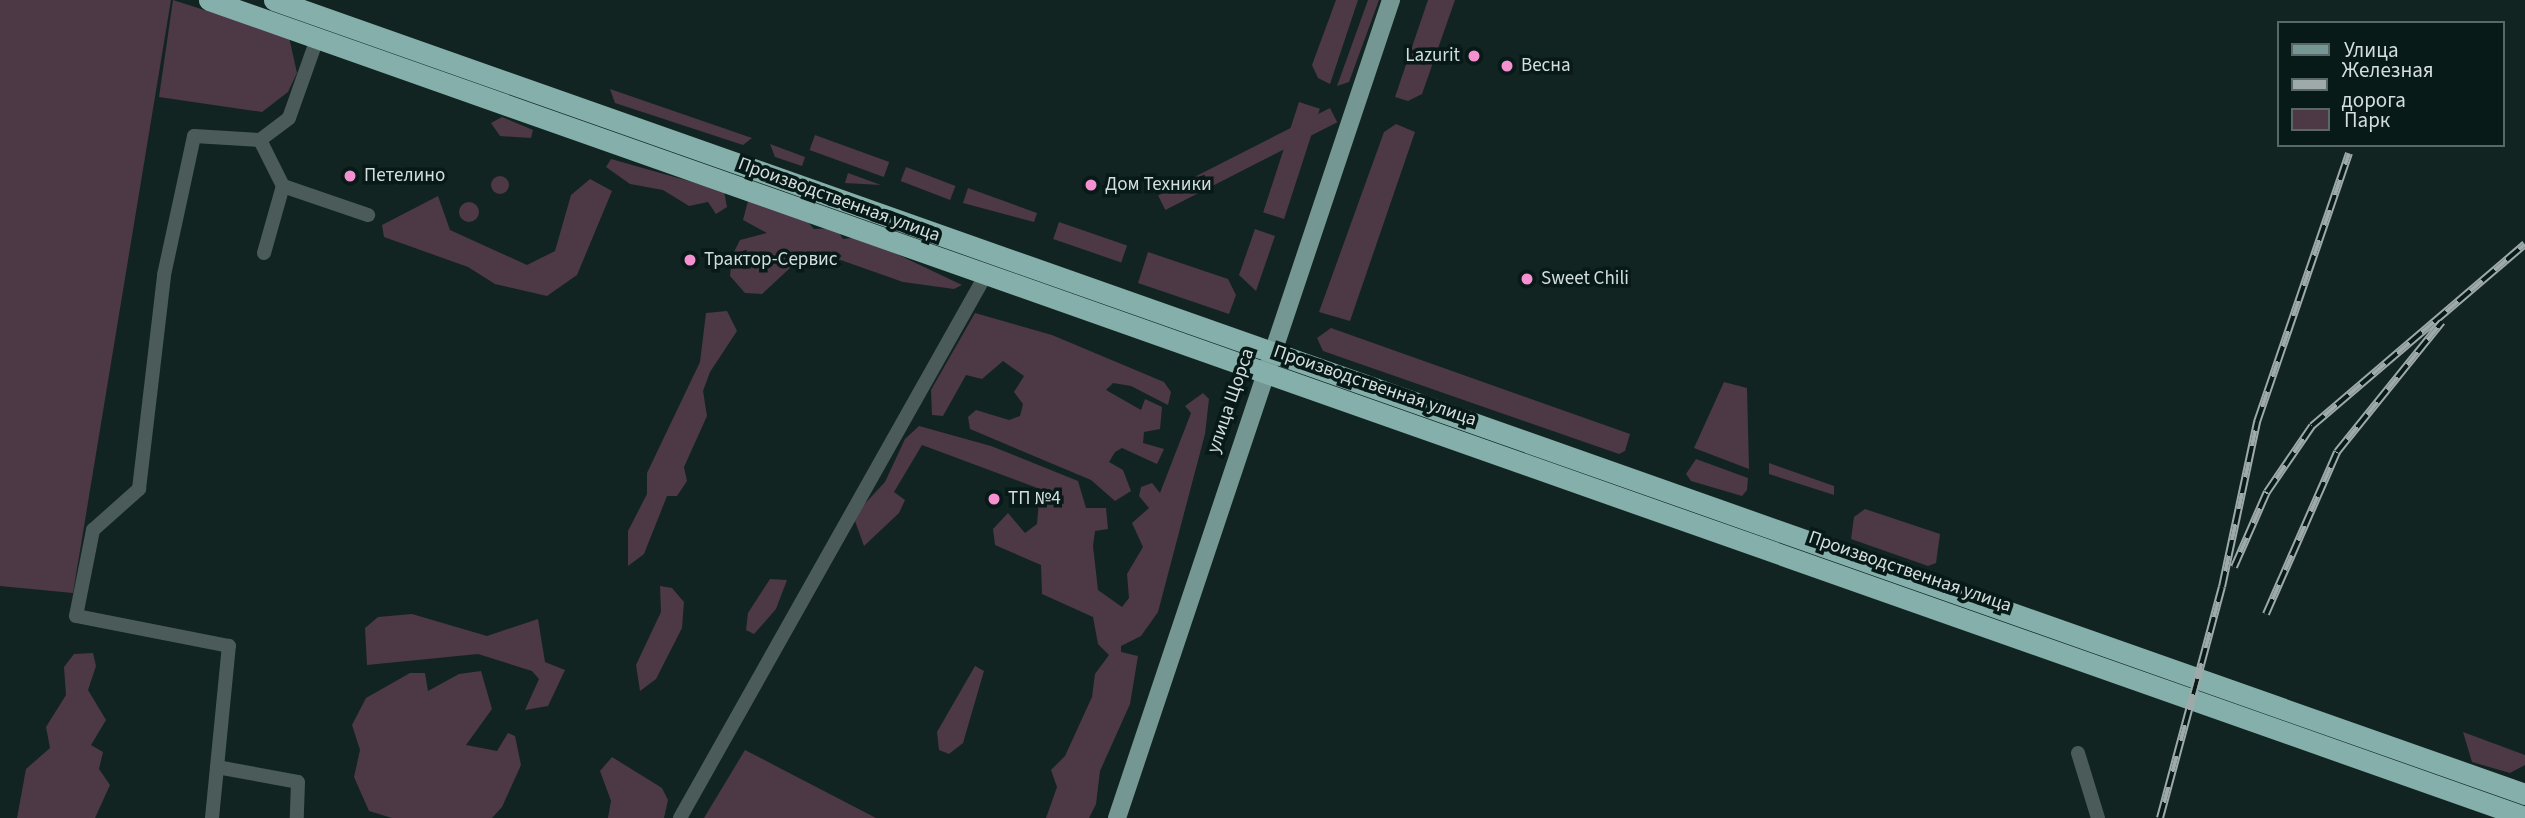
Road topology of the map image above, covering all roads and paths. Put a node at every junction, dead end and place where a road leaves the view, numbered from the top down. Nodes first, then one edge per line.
1 (209, 0) edge
2 (274, 0) edge
3 (1391, 0) edge
4 (317, 39) junction
5 (260, 140) junction
6 (284, 186) junction
7 (368, 215) dead end
8 (264, 253) dead end
9 (985, 276) junction
10 (1270, 350) junction
11 (1264, 372) junction
12 (2078, 753) dead end
13 (2442, 763) junction
14 (217, 767) junction
15 (2435, 785) junction
16 (2525, 794) edge
17 (2525, 817) edge
18 (212, 818) edge
19 (297, 818) edge
20 (680, 818) edge
21 (1117, 818) edge
22 (2098, 818) edge

1 - 4 highway, Производственная улица
2 - 10 highway, Производственная улица
3 - 10 main road, улица Щорса
4 - 5 street
4 - 9 highway, Производственная улица
5 - 6 street
5 - 14 street
6 - 7 street
6 - 8 street
9 - 11 highway, Производственная улица
9 - 20 street
10 - 11 main road, улица Щорса
10 - 13 highway, Производственная улица
11 - 15 highway, Производственная улица
11 - 21 main road, улица Щорса
12 - 22 street
13 - 15 highway
13 - 16 highway, Производственная улица
14 - 18 street
14 - 19 street
15 - 17 highway, Производственная улица

